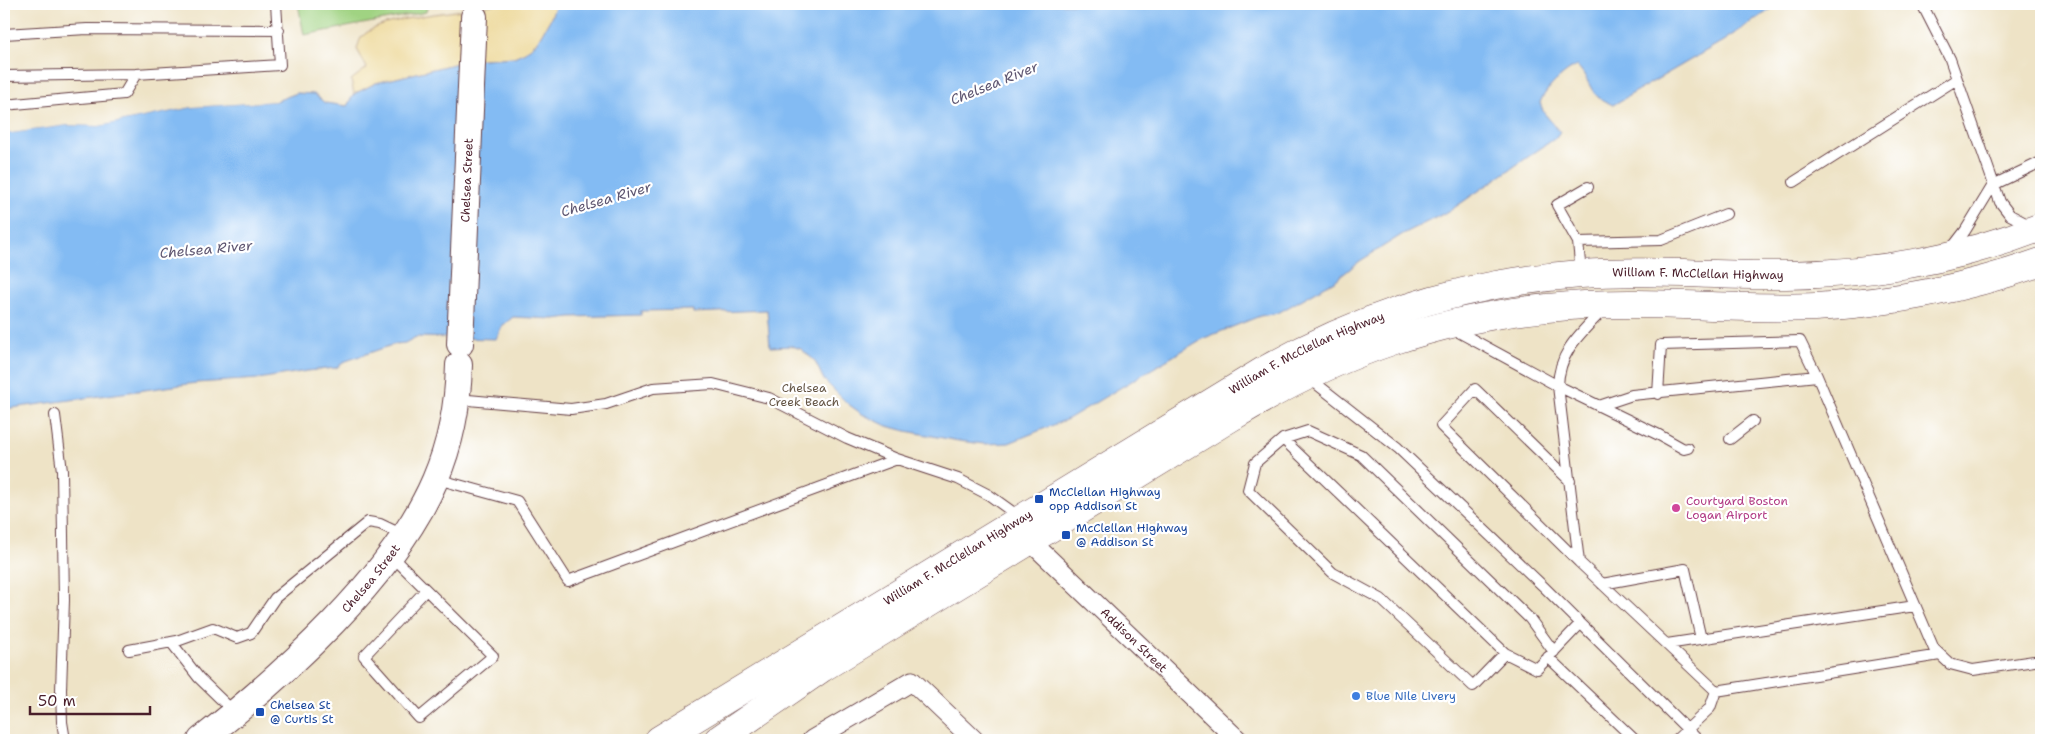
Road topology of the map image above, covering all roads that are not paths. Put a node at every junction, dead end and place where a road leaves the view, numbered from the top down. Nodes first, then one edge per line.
1 (276, 4) edge
2 (1922, 4) edge
3 (474, 18) dead end
4 (279, 30) junction
5 (4, 34) edge
6 (136, 74) junction
7 (4, 76) edge
8 (1957, 79) junction
9 (4, 105) edge
10 (2041, 162) edge
11 (1794, 182) dead end
12 (1993, 185) junction
13 (1588, 187) dead end
14 (1726, 214) dead end
15 (2039, 228) edge
16 (1578, 242) junction
17 (1942, 257) junction
18 (2041, 262) edge
19 (1581, 274) junction
20 (1608, 304) junction
21 (1446, 325) junction
22 (458, 373) junction
23 (1306, 375) junction
24 (1817, 376) junction
25 (1558, 386) junction
26 (1658, 394) junction
27 (1599, 406) junction
28 (55, 415) dead end
29 (1753, 422) dead end
30 (1283, 439) junction
31 (1730, 439) dead end
32 (1688, 448) dead end
33 (896, 459) junction
34 (436, 479) junction
35 (1570, 481) junction
36 (1025, 529) junction
37 (397, 545) junction
38 (1580, 562) junction
39 (1602, 584) junction
40 (426, 590) junction
41 (1914, 606) junction
42 (1580, 624) junction
43 (1701, 639) junction
44 (171, 642) junction
45 (1667, 644) junction
46 (130, 650) dead end
47 (1505, 653) junction
48 (1551, 654) junction
49 (1940, 655) junction
50 (2041, 660) edge
51 (1716, 691) junction
52 (235, 713) junction
53 (1688, 731) junction
54 (65, 740) edge
55 (200, 740) edge
56 (659, 740) edge
57 (718, 740) edge
58 (812, 740) edge
59 (974, 740) edge
60 (1238, 740) edge
61 (1635, 740) edge
62 (1676, 740) edge
63 (1698, 740) edge

1 - 4 lane
2 - 8 lane
3 - 22 main road, Chelsea Street
4 - 5 lane
4 - 6 lane
6 - 7 lane
6 - 9 lane
8 - 11 lane
8 - 12 lane
10 - 12 lane
12 - 15 lane
12 - 17 lane
13 - 16 lane
14 - 16 lane
15 - 17 highway, William F. McClellan Highway
16 - 19 lane
17 - 19 highway, William F. McClellan Highway
18 - 20 highway, William F. McClellan Highway
19 - 36 highway, William F. McClellan Highway
20 - 21 highway, William F. McClellan Highway
20 - 25 lane
21 - 23 highway, William F. McClellan Highway
21 - 25 lane
22 - 33 lane
22 - 34 main road, Chelsea Street
23 - 36 highway, William F. McClellan Highway
23 - 42 lane
24 - 26 lane
24 - 26 lane
24 - 41 lane
25 - 27 lane
25 - 35 lane
26 - 27 lane
27 - 32 lane
28 - 54 lane
29 - 31 lane
30 - 47 lane
30 - 47 lane
30 - 48 lane
33 - 34 lane
33 - 36 lane
34 - 37 main road, Chelsea Street
35 - 38 lane
35 - 38 lane
36 - 56 highway, William F. McClellan Highway
36 - 57 highway, William F. McClellan Highway
36 - 60 street, Addison Street
37 - 40 lane
37 - 44 lane
37 - 52 main road, Chelsea Street
38 - 39 lane
39 - 43 lane
39 - 45 lane
40 - 40 lane
41 - 43 lane
41 - 49 lane
42 - 48 lane
42 - 53 lane
43 - 45 lane
44 - 46 lane
44 - 52 lane
45 - 51 lane
47 - 48 lane
48 - 61 lane
49 - 50 lane
49 - 51 lane
51 - 53 lane
52 - 55 main road, Chelsea Street
53 - 62 lane
53 - 63 lane
58 - 59 street

